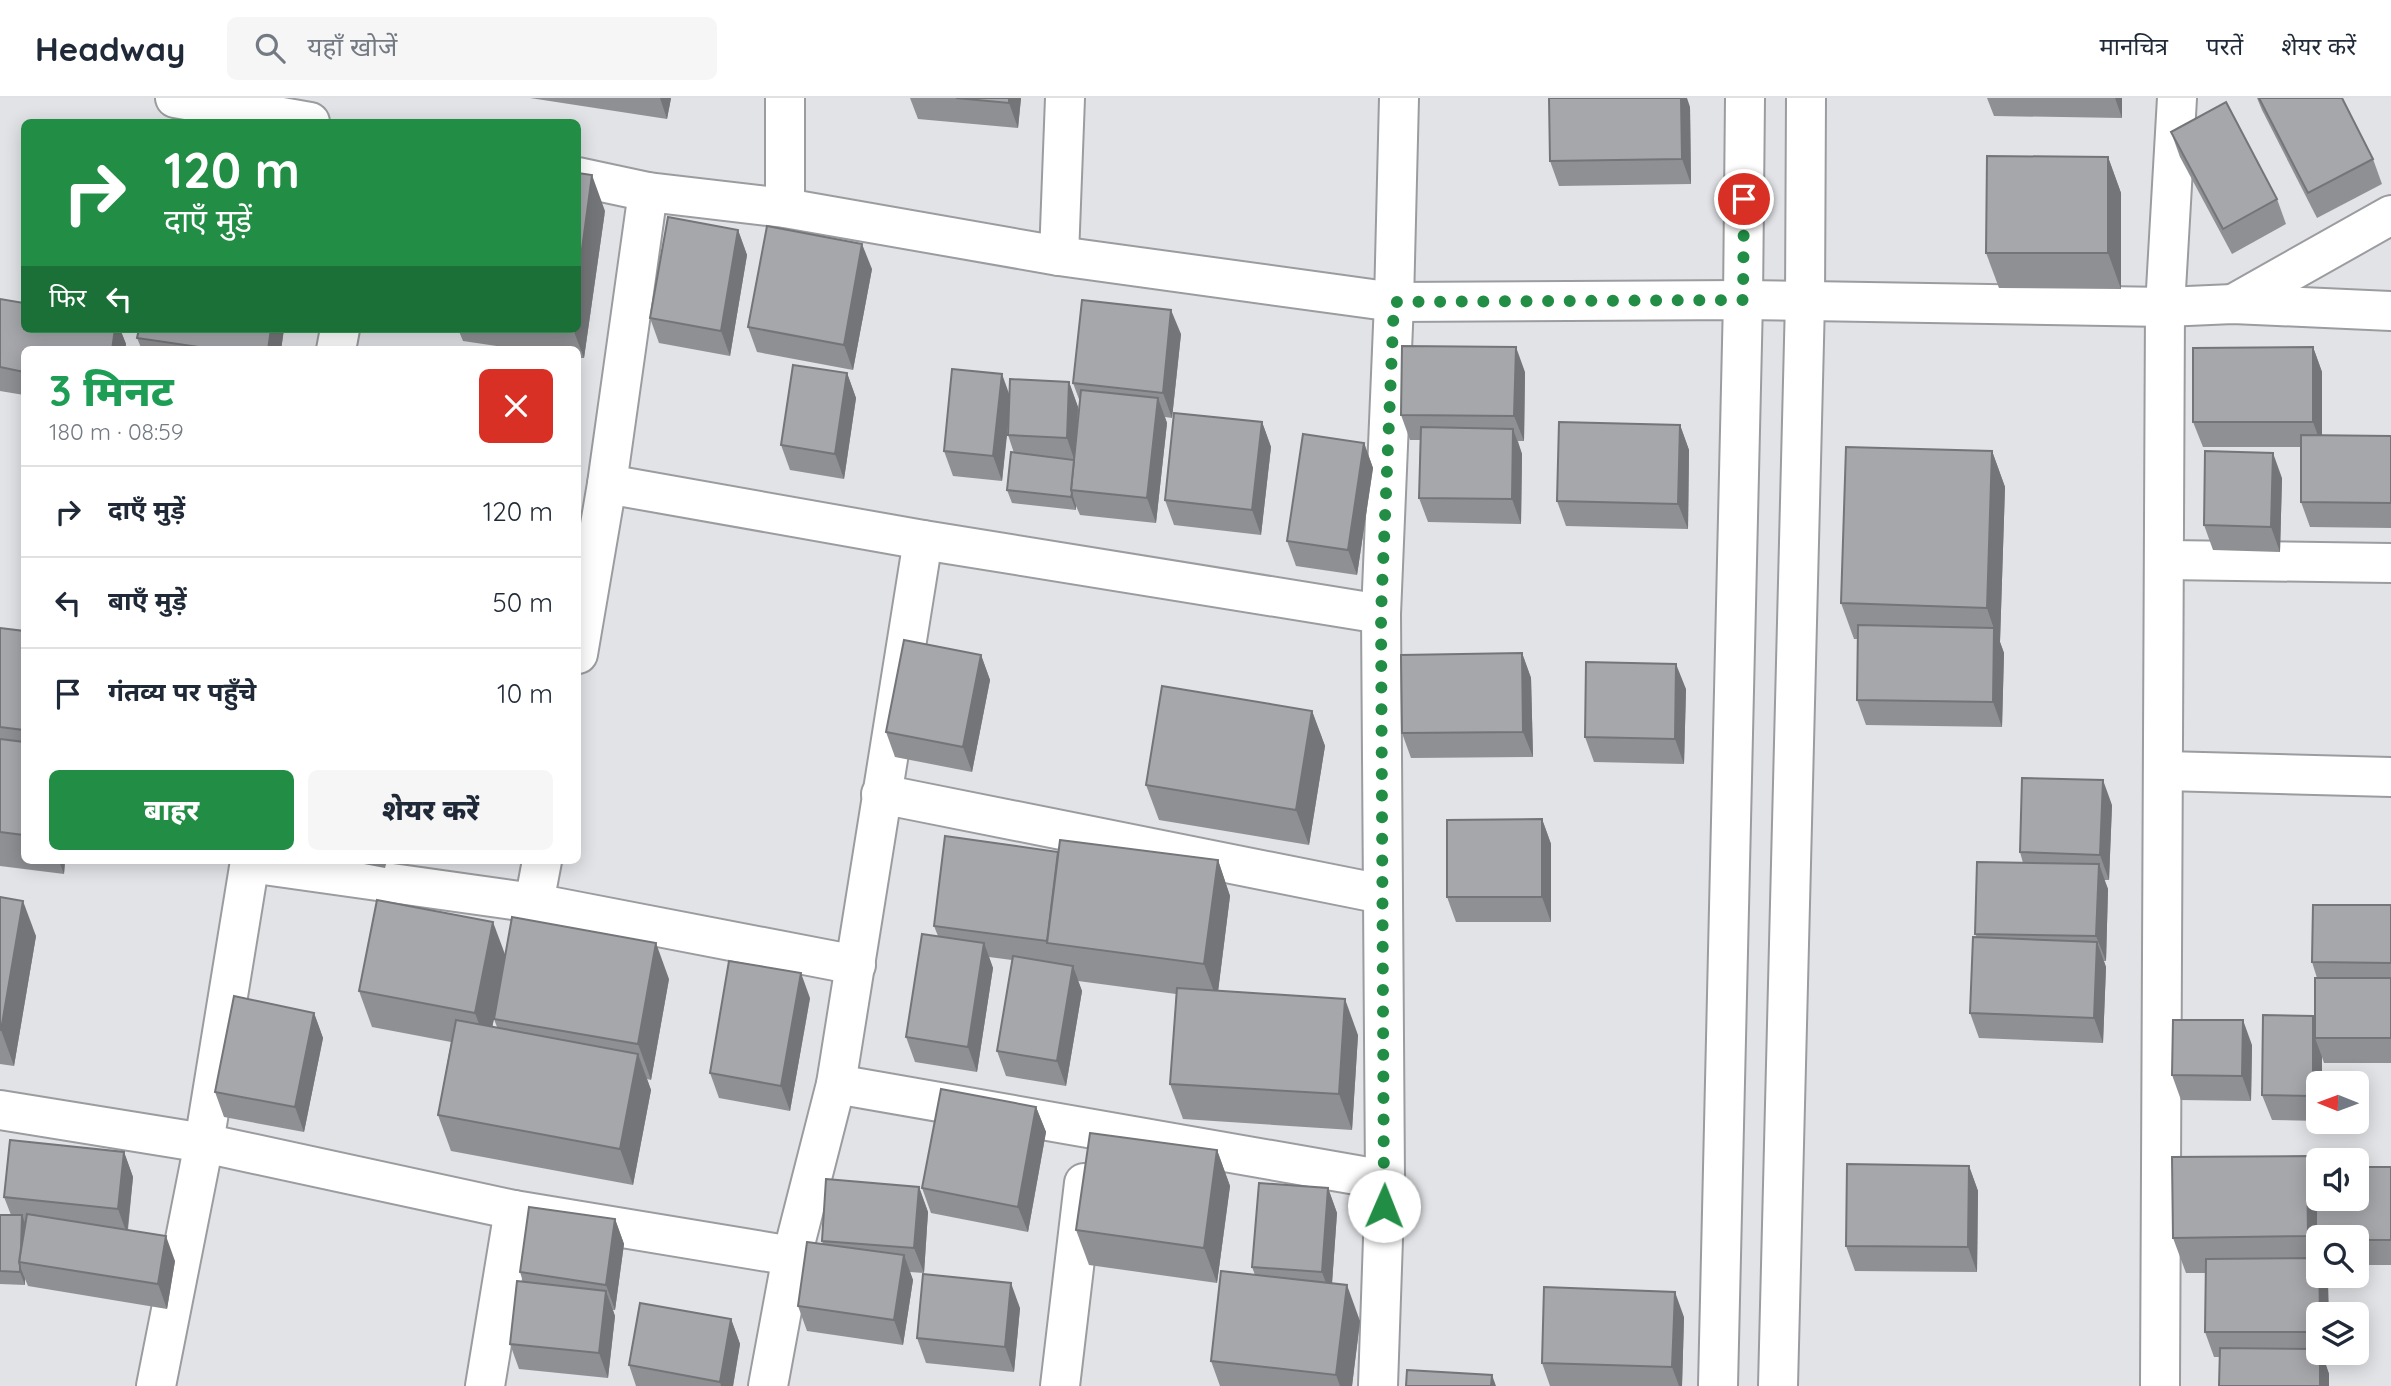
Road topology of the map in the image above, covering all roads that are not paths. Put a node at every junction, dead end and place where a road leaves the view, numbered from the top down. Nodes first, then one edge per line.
1 (175, 98) edge
2 (785, 98) edge
3 (1065, 98) edge
4 (1399, 98) edge
5 (1745, 98) edge
6 (1806, 98) edge
7 (2176, 98) edge
8 (293, 119) edge
9 (581, 178) edge
10 (648, 192) junction
11 (785, 208) junction
12 (2391, 215) edge
13 (1059, 256) junction
14 (1743, 300) junction
15 (1805, 301) junction
16 (1394, 302) junction
17 (2233, 304) junction
18 (2165, 307) junction
19 (2391, 311) edge
20 (607, 484) junction
21 (923, 540) junction
22 (2166, 560) junction
23 (2391, 563) edge
24 (1381, 614) junction
25 (581, 636) edge
26 (2165, 771) junction
27 (2391, 777) edge
28 (881, 794) junction
29 (250, 864) edge
30 (264, 864) edge
31 (540, 864) edge
32 (1382, 894) junction
33 (534, 903) junction
34 (856, 965) junction
35 (836, 1084) junction
36 (0, 1110) edge
37 (1091, 1129) junction
38 (204, 1143) junction
39 (1385, 1180) junction
40 (514, 1210) junction
41 (792, 1256) junction
42 (156, 1386) edge
43 (485, 1386) edge
44 (768, 1386) edge
45 (1060, 1386) edge
46 (1378, 1386) edge
47 (1718, 1386) edge
48 (1778, 1386) edge
49 (2160, 1386) edge

1 - 8 street
2 - 11 street
3 - 13 street
4 - 16 street
5 - 14 street
6 - 15 street
7 - 18 street
9 - 10 street
10 - 11 street
10 - 20 street
11 - 13 street
12 - 17 street
13 - 16 street
14 - 15 street
14 - 16 street
14 - 47 street
15 - 18 street
15 - 48 street
16 - 24 street
17 - 18 street
17 - 19 street
18 - 22 street
20 - 21 street
20 - 25 street
21 - 24 street
21 - 28 street
22 - 23 street
22 - 26 street
24 - 32 street
26 - 27 street
26 - 49 street
28 - 32 street
28 - 34 street
29 - 38 street
30 - 33 street
31 - 33 street
32 - 39 street
33 - 34 street
34 - 35 street
35 - 37 street
35 - 41 street
36 - 38 street
37 - 39 street
37 - 45 street
38 - 40 street
38 - 42 street
39 - 46 street
40 - 41 street
40 - 43 street
41 - 44 street

